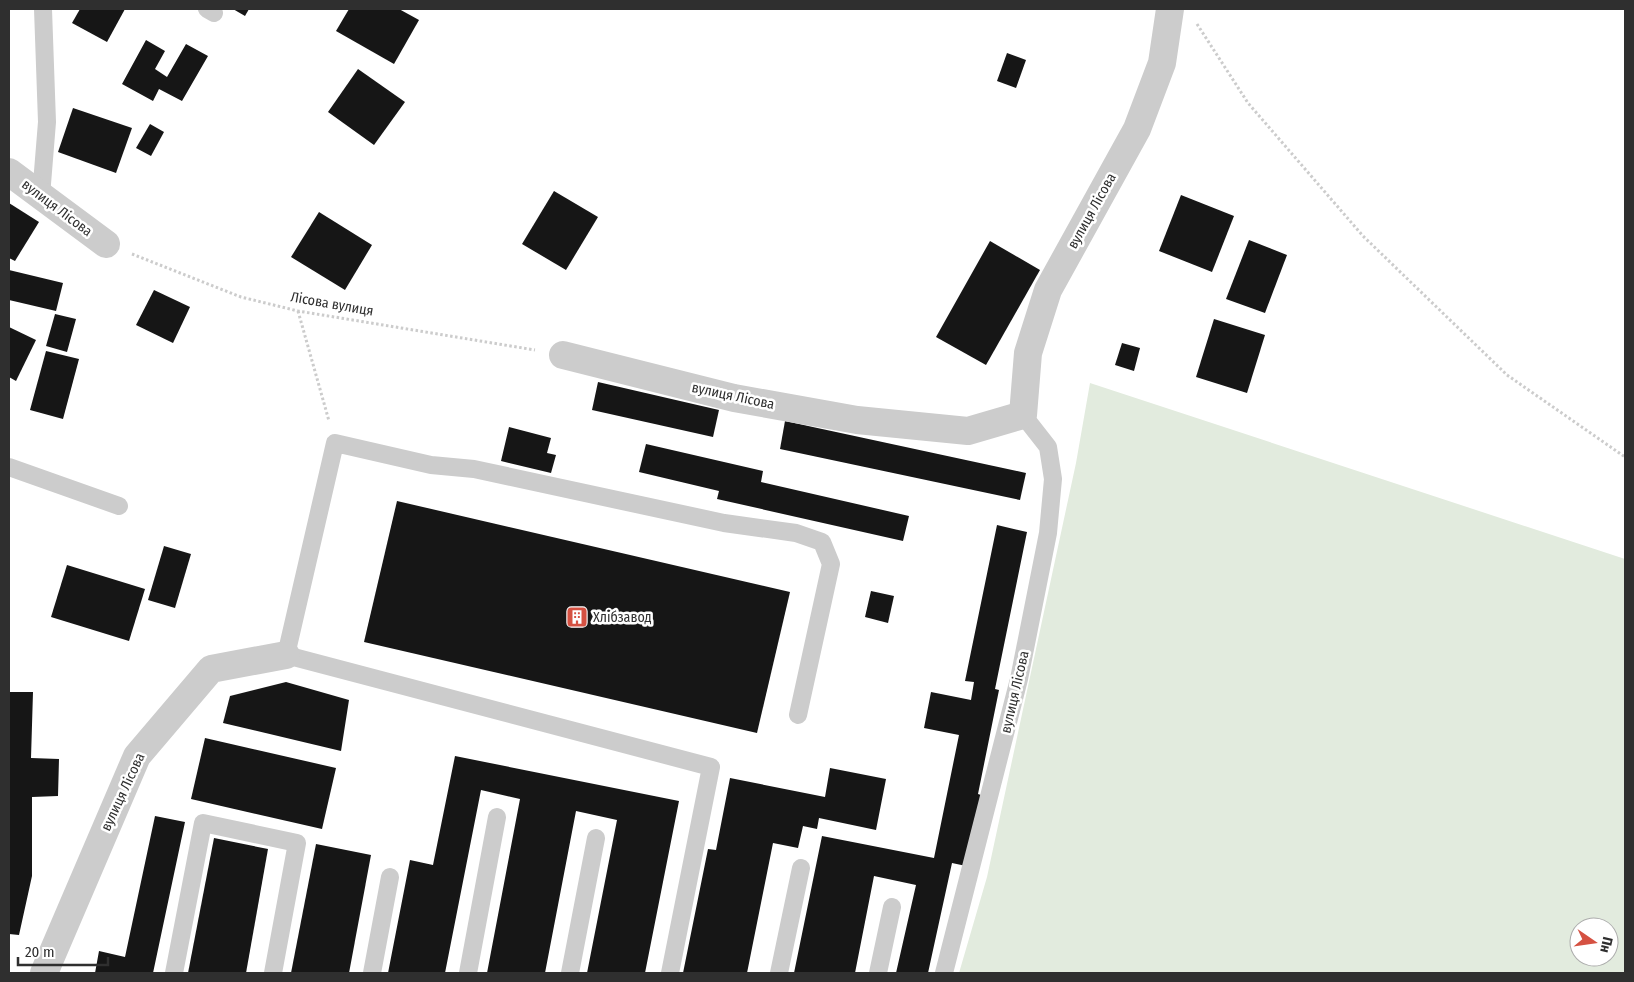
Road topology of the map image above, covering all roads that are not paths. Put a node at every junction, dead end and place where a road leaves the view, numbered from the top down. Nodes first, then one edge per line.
1 (43, 9) edge
2 (1181, 13) edge
3 (9, 172) edge
4 (41, 196) junction
5 (106, 244) road end
6 (563, 355) road end
7 (1023, 416) junction
8 (9, 467) edge
9 (119, 506) dead end
10 (286, 654) junction
11 (798, 715) dead end
12 (498, 817) dead end
13 (596, 838) dead end
14 (801, 868) dead end
15 (390, 877) dead end
16 (892, 906) dead end
17 (44, 973) edge
18 (174, 973) edge
19 (273, 973) edge
20 (372, 973) edge
21 (468, 973) edge
22 (570, 973) edge
23 (670, 973) edge
24 (779, 973) edge
25 (878, 973) edge
26 (944, 973) edge

1 - 4 lane
2 - 7 street, вулиця Лісова
3 - 4 street, вулиця Лісова
4 - 5 street, вулиця Лісова
6 - 7 street, вулиця Лісова
7 - 26 lane, вулиця Лісова
8 - 9 lane
10 - 11 lane
10 - 17 street, вулиця Лісова
10 - 23 lane
12 - 21 lane
13 - 22 lane
14 - 24 lane
15 - 20 lane
16 - 25 lane
18 - 19 lane

